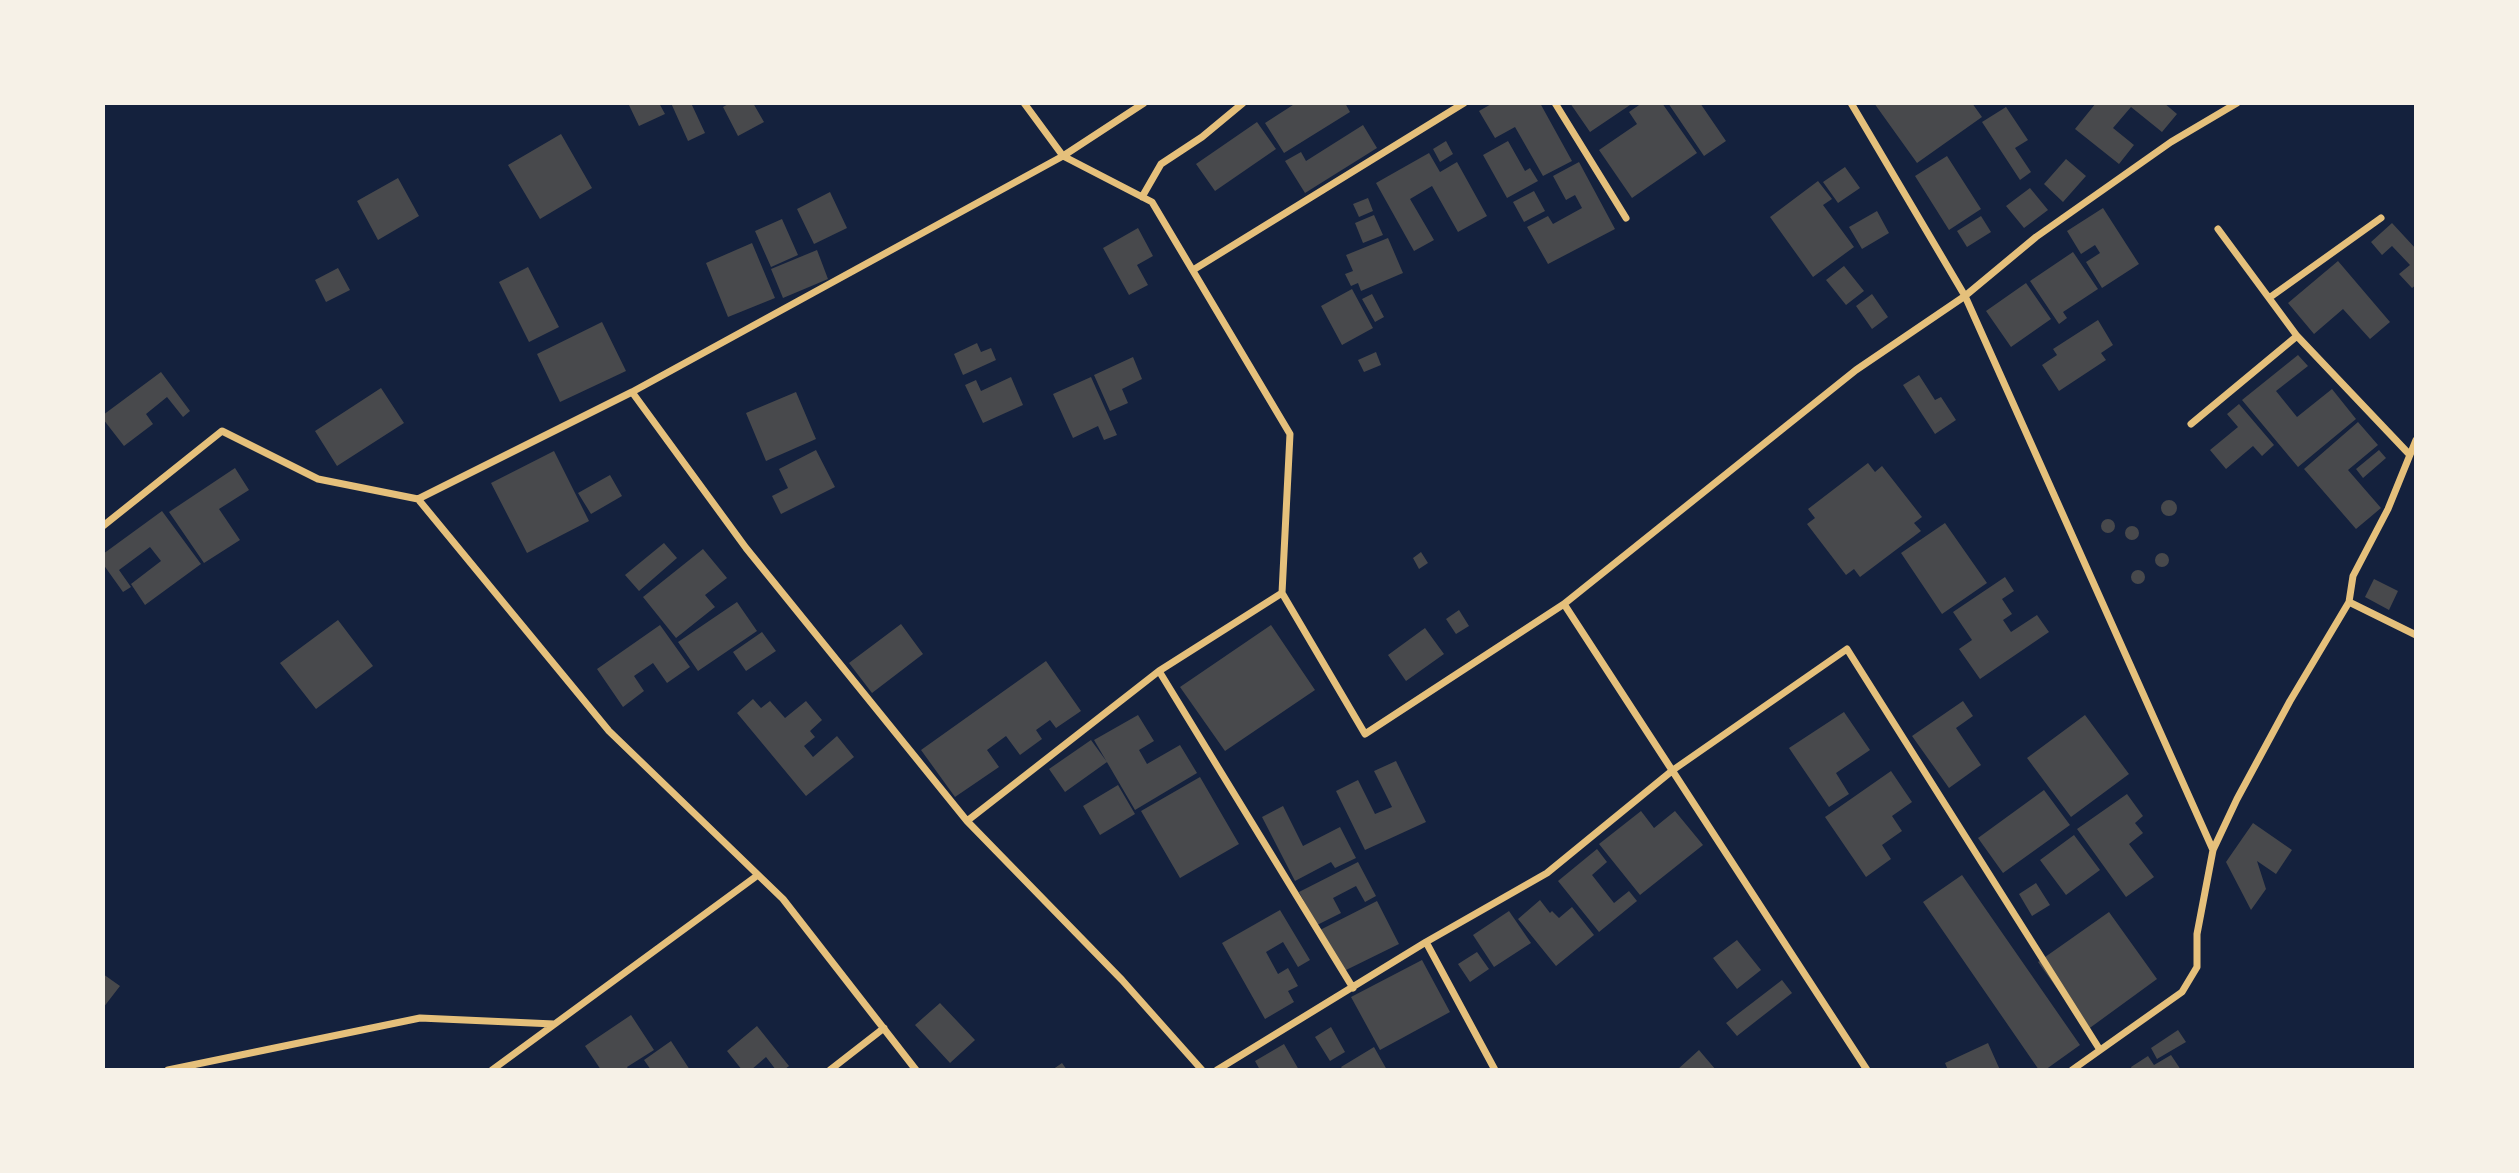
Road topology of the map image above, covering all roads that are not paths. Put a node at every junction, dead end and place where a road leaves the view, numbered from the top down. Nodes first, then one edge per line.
1 (1024, 103) edge
2 (1143, 103) edge
3 (1243, 103) edge
4 (1464, 103) edge
5 (1555, 103) edge
6 (1852, 103) edge
7 (2236, 103) edge
8 (1063, 156) junction
9 (1142, 197) junction
10 (1626, 218) dead end
11 (2381, 218) dead end
12 (2218, 229) dead end
13 (1193, 270) junction
14 (1965, 296) junction
15 (2269, 298) junction
16 (2297, 336) junction
17 (632, 393) junction
18 (2191, 424) dead end
19 (2416, 440) edge
20 (2410, 454) junction
21 (418, 499) junction
22 (103, 526) edge
23 (1282, 593) junction
24 (2350, 602) junction
25 (1564, 604) junction
26 (2416, 635) edge
27 (1159, 671) junction
28 (1673, 770) junction
29 (968, 821) junction
30 (2213, 850) junction
31 (758, 875) junction
32 (1426, 942) junction
33 (1353, 988) junction
34 (554, 1024) junction
35 (884, 1028) junction
36 (2100, 1050) junction
37 (168, 1070) edge
38 (492, 1070) edge
39 (830, 1070) edge
40 (916, 1070) edge
41 (1202, 1070) edge
42 (1217, 1070) edge
43 (1496, 1070) edge
44 (1867, 1070) edge
45 (2072, 1070) edge

1 - 8 street
2 - 8 street
3 - 9 street
4 - 13 street
5 - 10 street
6 - 14 street
7 - 14 street
8 - 9 street
8 - 17 street
9 - 13 street
11 - 15 street
12 - 15 street
13 - 23 street
14 - 25 street
14 - 30 street
15 - 16 street
16 - 18 street
16 - 20 street
17 - 21 street
17 - 29 street
19 - 20 street
20 - 24 street
21 - 22 street
21 - 31 street
23 - 25 street
23 - 27 street
24 - 26 street
24 - 30 street
25 - 28 street
27 - 29 street
27 - 33 street
28 - 32 street
28 - 36 street
28 - 44 street
29 - 41 street
30 - 36 street
31 - 34 street
31 - 35 street
32 - 33 street
32 - 43 street
33 - 42 street
34 - 37 street
34 - 38 street
35 - 39 street
35 - 40 street
36 - 45 street

